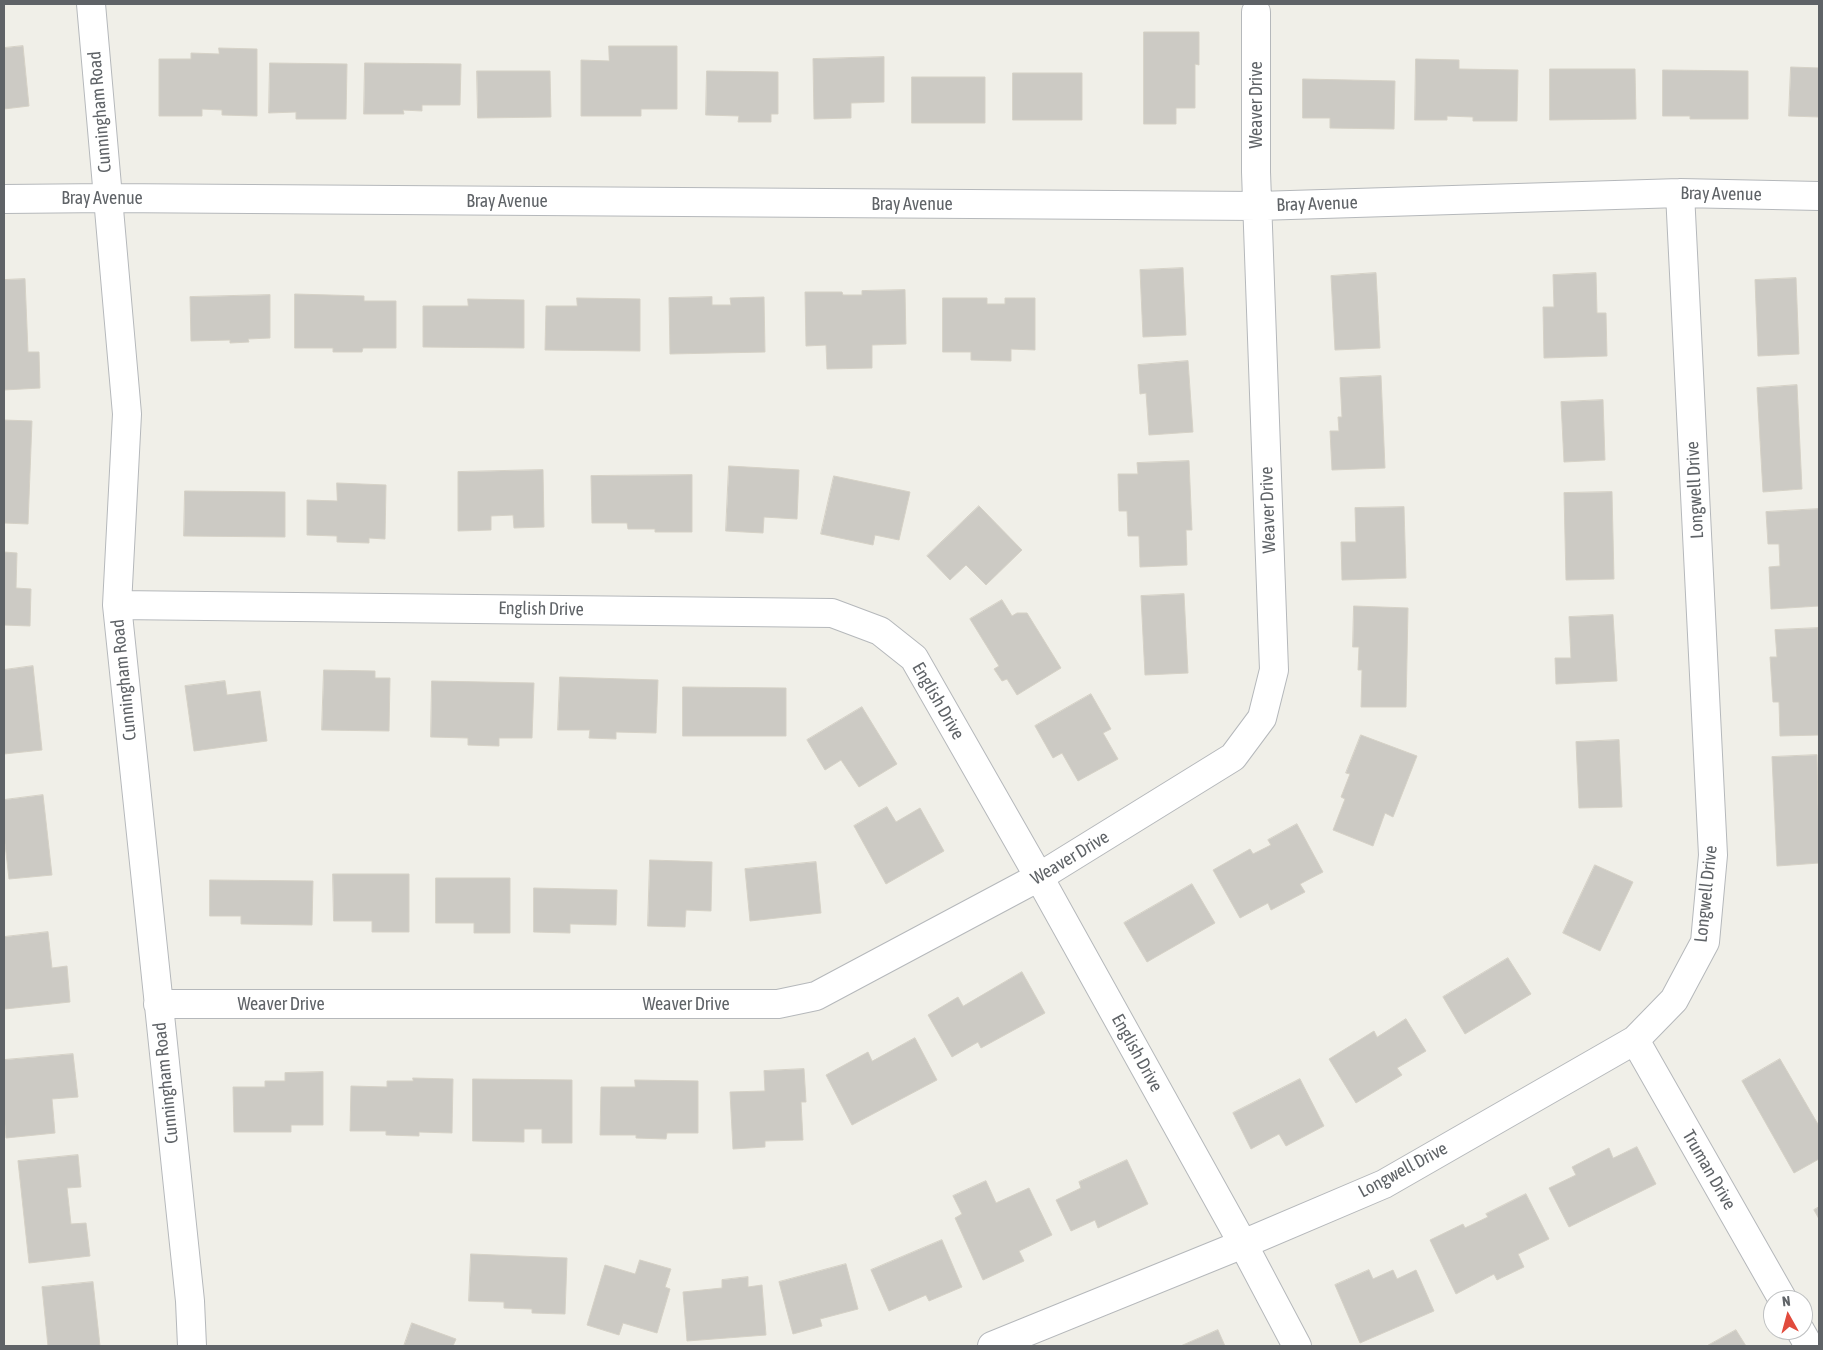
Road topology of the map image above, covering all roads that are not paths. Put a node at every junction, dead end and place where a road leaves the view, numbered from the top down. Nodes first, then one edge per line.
1 (91, 8) edge
2 (1256, 12) dead end
3 (1680, 193) junction
4 (1819, 196) edge
5 (4, 198) edge
6 (107, 198) junction
7 (1258, 206) junction
8 (117, 605) junction
9 (1040, 877) junction
10 (158, 1004) junction
11 (1635, 1040) junction
12 (1243, 1244) junction
13 (1777, 1290) edge
14 (192, 1346) edge
15 (992, 1346) edge
16 (1297, 1346) edge

1 - 6 street, Cunningham Road
2 - 7 street, Weaver Drive
3 - 4 street, Bray Avenue
3 - 7 street, Bray Avenue
3 - 11 street, Longwell Drive
5 - 6 street, Bray Avenue
6 - 7 street, Bray Avenue
6 - 8 street, Cunningham Road
7 - 9 street, Weaver Drive
8 - 9 street, English Drive
8 - 10 street, Cunningham Road
9 - 10 street, Weaver Drive
9 - 12 street, English Drive
10 - 14 street, Cunningham Road
11 - 12 street, Longwell Drive
11 - 13 street, Truman Drive
12 - 15 street, Longwell Drive
12 - 16 street, English Drive

